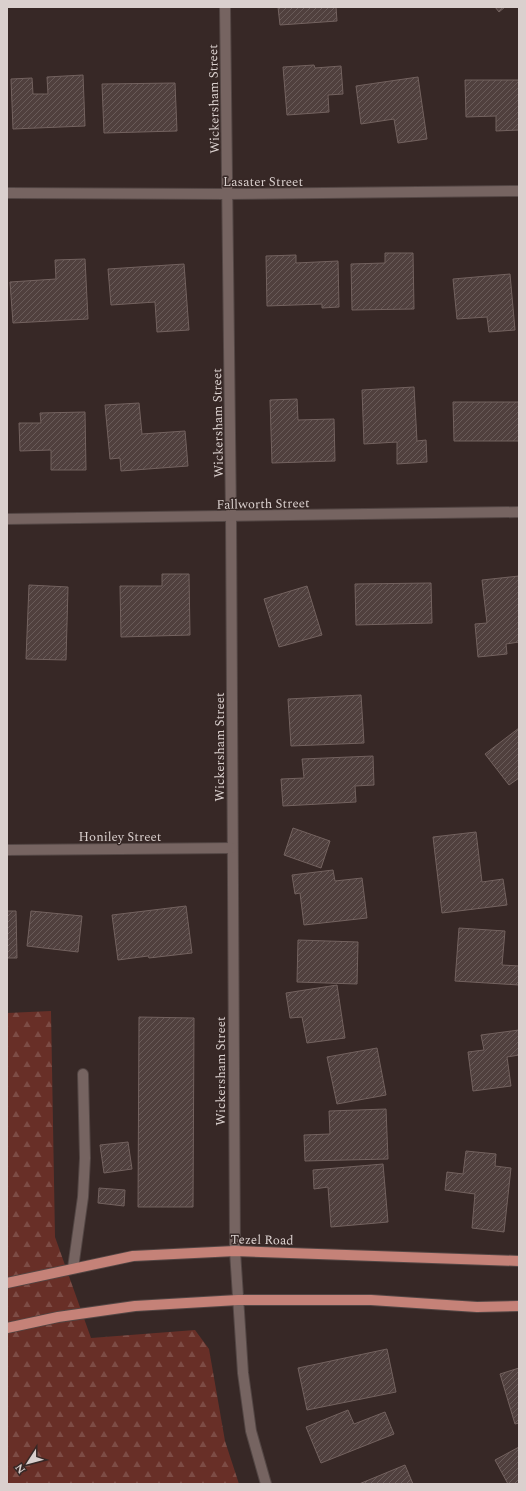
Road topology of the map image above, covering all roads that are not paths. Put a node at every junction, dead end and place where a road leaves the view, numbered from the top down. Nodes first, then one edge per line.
1 (225, 7) edge
2 (519, 191) edge
3 (7, 193) edge
4 (227, 194) junction
5 (519, 512) edge
6 (231, 517) junction
7 (7, 519) edge
8 (232, 848) junction
9 (7, 850) edge
10 (83, 1074) dead end
11 (235, 1251) junction
12 (519, 1261) edge
13 (72, 1268) junction
14 (7, 1283) edge
15 (238, 1300) junction
16 (519, 1306) edge
17 (7, 1328) edge
18 (266, 1484) edge

1 - 4 street, Wickersham Street
2 - 4 street, Lasater Street
3 - 4 street, Lasater Street
4 - 6 street, Wickersham Street
5 - 6 street, Fallworth Street
6 - 7 street, Fallworth Street
6 - 8 street, Wickersham Street
8 - 9 street, Honiley Street
8 - 11 street, Wickersham Street
10 - 13 street
11 - 12 main road, Tezel Road
11 - 13 main road, Tezel Road
11 - 15 street, Wickersham Street
13 - 14 main road, Tezel Road
15 - 16 main road
15 - 17 main road
15 - 18 street, Wickersham Street

